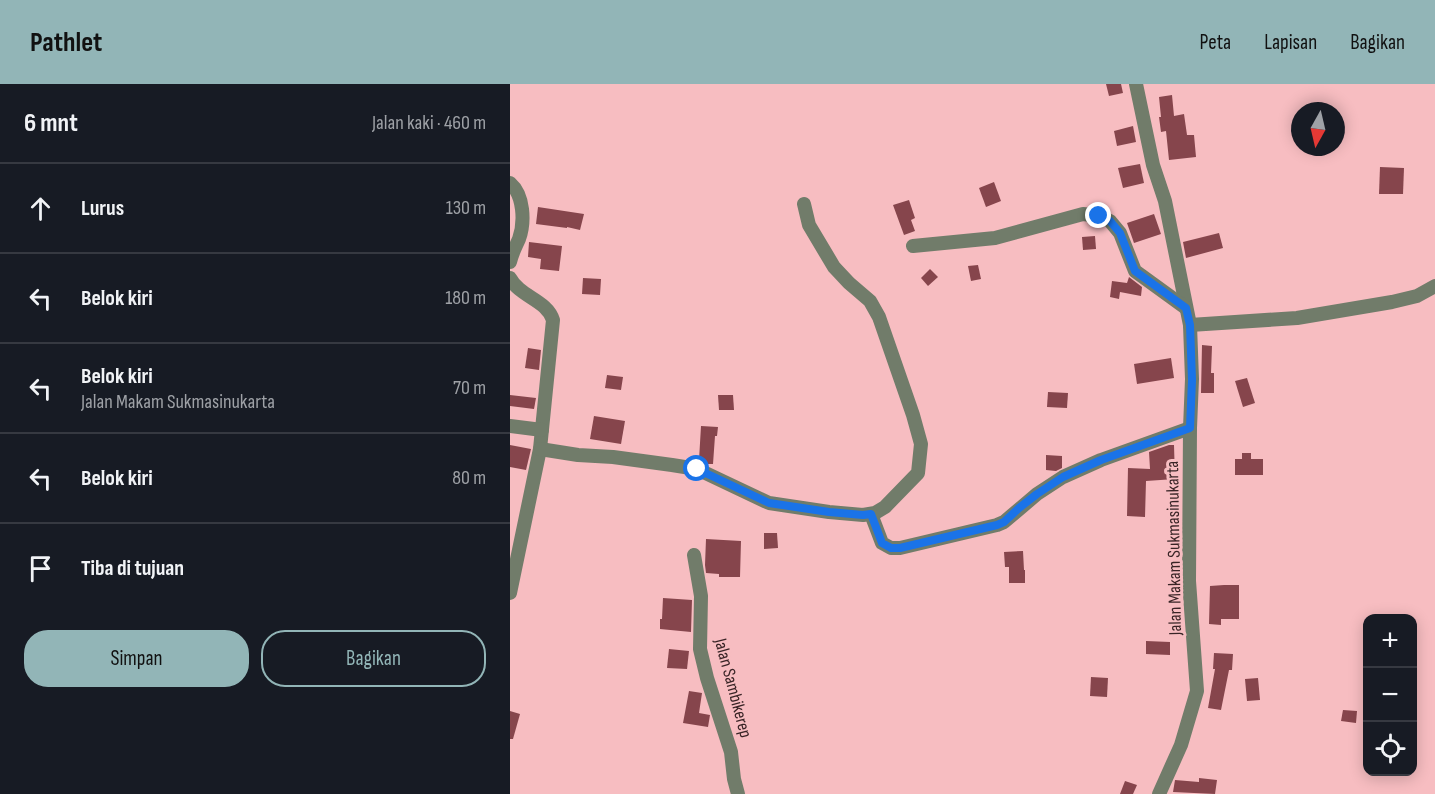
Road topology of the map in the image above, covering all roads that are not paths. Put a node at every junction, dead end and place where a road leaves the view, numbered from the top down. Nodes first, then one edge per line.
1 (1136, 84) edge
2 (510, 183) edge
3 (804, 204) dead end
4 (913, 246) dead end
5 (510, 261) edge
6 (510, 278) edge
7 (1435, 286) edge
8 (1186, 308) junction
9 (1190, 325) junction
10 (510, 426) edge
11 (1190, 428) junction
12 (542, 430) junction
13 (540, 449) junction
14 (871, 514) junction
15 (694, 555) dead end
16 (510, 593) edge
17 (738, 794) edge
18 (1159, 794) edge

1 - 8 street, Jalan Makam Sukmasinukarta
2 - 5 street
3 - 14 street
4 - 8 street
6 - 12 street
7 - 9 street
8 - 9 street, Jalan Makam Sukmasinukarta
9 - 11 street, Jalan Makam Sukmasinukarta
10 - 12 street
11 - 14 street
11 - 18 street, Jalan Makam Sukmasinukarta
12 - 13 street
13 - 14 street
13 - 16 street
15 - 17 street, Jalan Sambikerep

